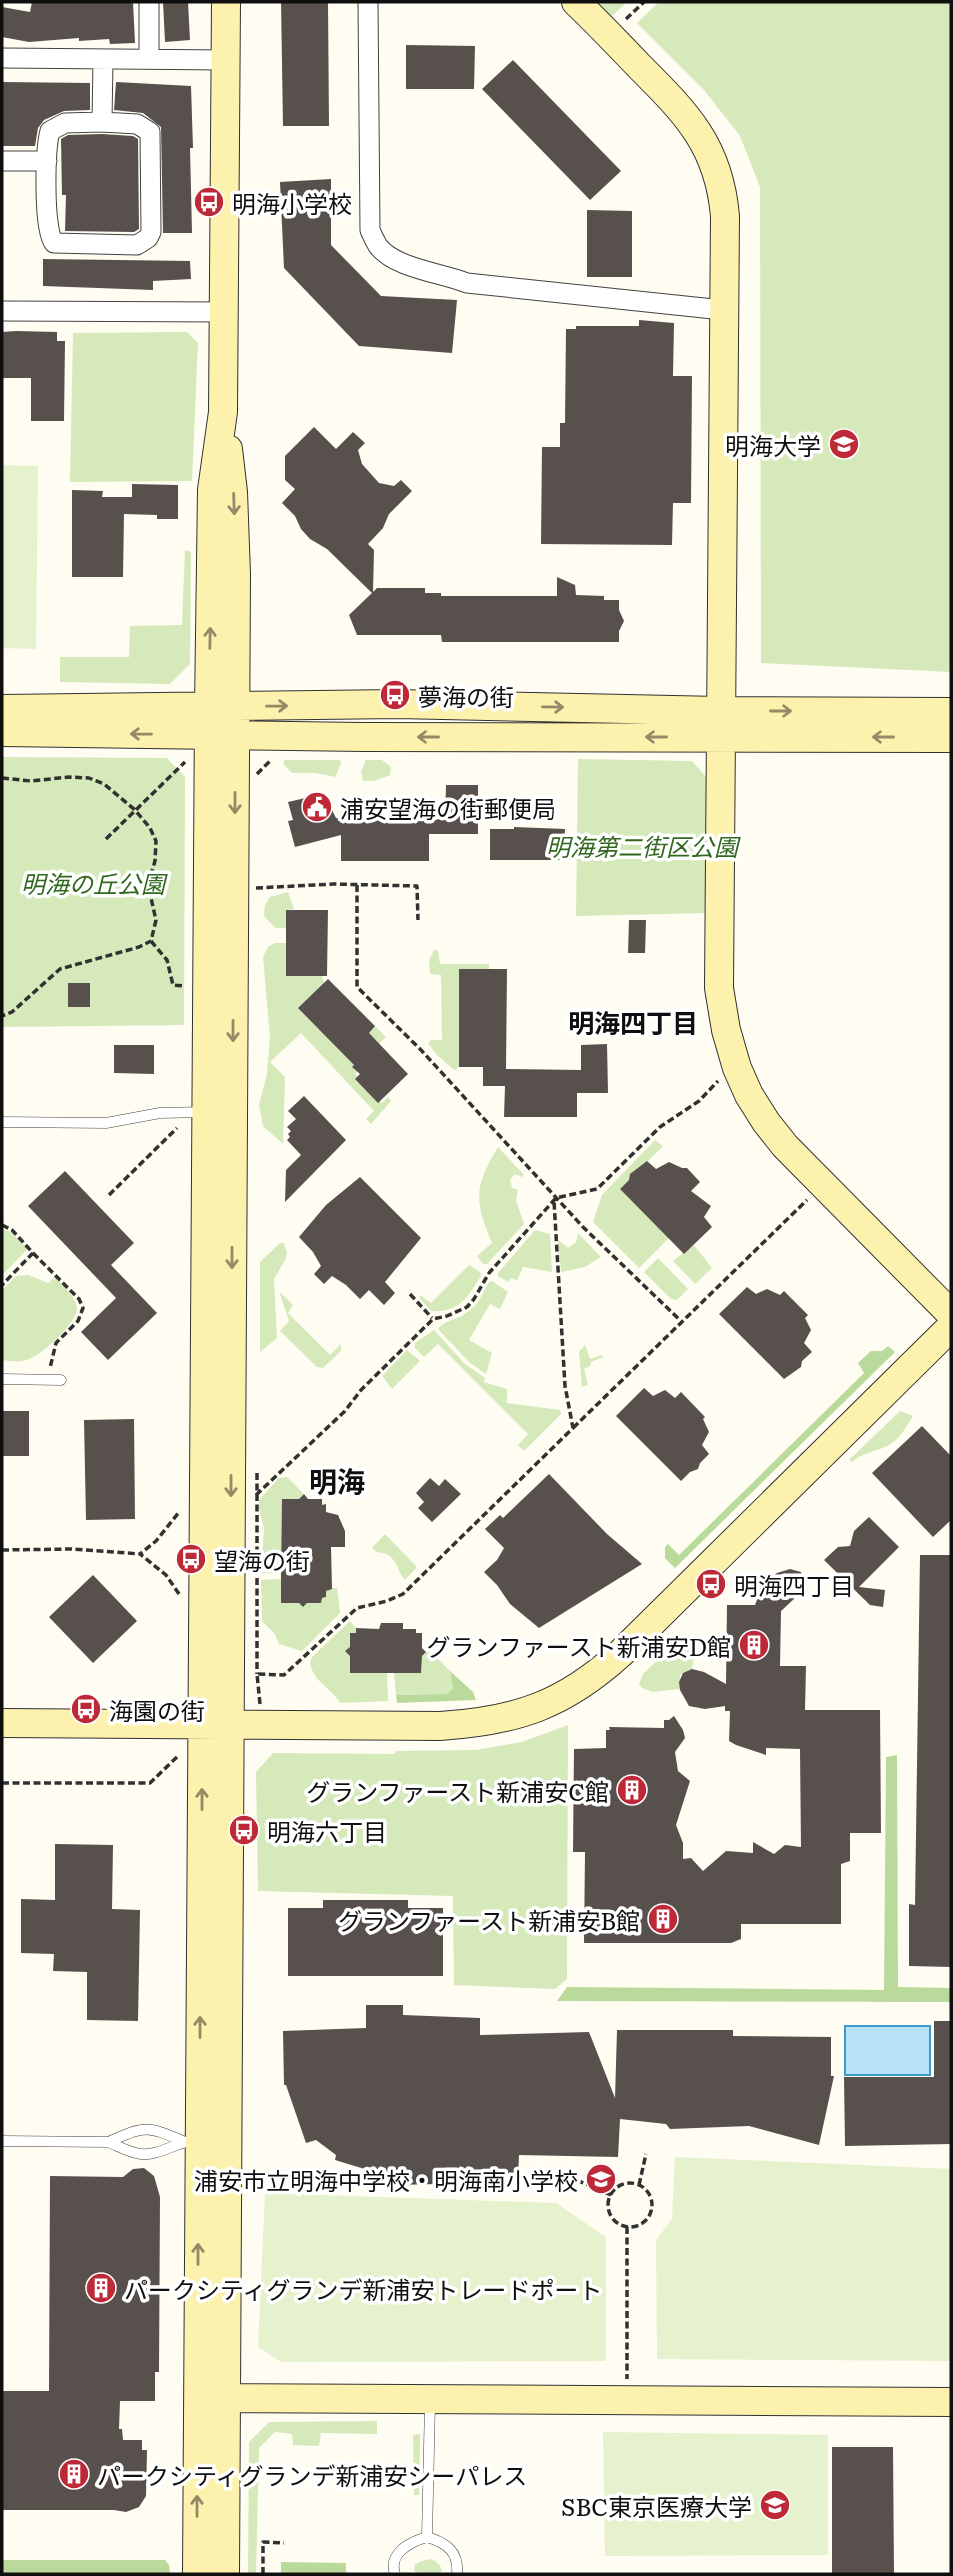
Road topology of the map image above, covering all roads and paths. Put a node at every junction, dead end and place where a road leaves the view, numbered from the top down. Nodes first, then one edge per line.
1 (149, 2) edge
2 (226, 2) edge
3 (368, 2) edge
4 (576, 2) edge
5 (2, 58) edge
6 (149, 59) junction
7 (103, 60) junction
8 (226, 60) junction
9 (102, 122) junction
10 (2, 161) edge
11 (47, 161) junction
12 (723, 310) junction
13 (2, 311) edge
14 (225, 312) junction
15 (222, 707) junction
16 (2, 709) edge
17 (951, 712) edge
18 (720, 724) junction
19 (2, 732) edge
20 (222, 735) junction
21 (951, 738) edge
22 (178, 754) dead end
23 (277, 754) dead end
24 (186, 760) junction
25 (191, 767) dead end
26 (254, 777) dead end
27 (2, 778) edge
28 (135, 810) junction
29 (106, 839) dead end
30 (356, 885) junction
31 (255, 901) dead end
32 (418, 920) dead end
33 (151, 941) junction
34 (185, 986) dead end
35 (2, 1016) edge
36 (725, 1074) dead end
37 (198, 1112) junction
38 (2, 1122) edge
39 (814, 1193) dead end
40 (109, 1195) dead end
41 (555, 1200) junction
42 (2, 1225) edge
43 (33, 1253) junction
44 (2, 1285) edge
45 (410, 1294) dead end
46 (951, 1314) edge
47 (433, 1319) junction
48 (682, 1322) junction
49 (951, 1327) edge
50 (2, 1379) edge
51 (46, 1380) junction
52 (61, 1380) dead end
53 (573, 1428) junction
54 (257, 1467) dead end
55 (251, 1498) dead end
56 (181, 1509) dead end
57 (2, 1550) edge
58 (140, 1554) junction
59 (179, 1595) dead end
60 (257, 1674) junction
61 (231, 1692) junction
62 (259, 1700) junction
63 (265, 1706) dead end
64 (260, 1712) dead end
65 (2, 1723) edge
66 (202, 1724) junction
67 (231, 1724) junction
68 (170, 1748) dead end
69 (178, 1756) junction
70 (184, 1760) dead end
71 (2, 1783) edge
72 (2, 2141) edge
73 (191, 2141) junction
74 (108, 2142) junction
75 (646, 2154) dead end
76 (536, 2173) dead end
77 (639, 2185) junction
78 (611, 2195) junction
79 (627, 2227) junction
80 (627, 2381) dead end
81 (212, 2398) junction
82 (430, 2399) junction
83 (951, 2402) edge
84 (427, 2537) junction
85 (284, 2543) dead end
86 (197, 2574) edge
87 (225, 2574) edge
88 (264, 2574) edge
89 (395, 2574) edge
90 (457, 2574) edge

1 - 6 street
2 - 8 street
3 - 12 street
4 - 12 street
5 - 7 street
6 - 7 street
6 - 8 street
7 - 9 street
8 - 14 street
9 - 11 street
9 - 11 street
10 - 11 street
12 - 18 street
13 - 14 street
14 - 15 street
15 - 16 street
15 -> 18 street
15 - 20 street
18 -> 17 street
18 -> 20 street
21 -> 18 street
18 - 46 street
20 -> 19 street
20 - 37 street
20 -> 61 street
22 - 24 path
23 - 26 path
24 - 25 path
24 - 28 path
27 - 28 path
28 - 29 path
28 - 33 path
30 - 31 path
30 - 32 path
30 - 41 path
33 - 34 path
33 - 35 path
36 - 41 path
37 - 38 lane
37 - 40 path
37 - 66 street
39 - 48 path
41 - 47 path
41 - 48 path
41 - 53 path
42 - 43 path
43 - 44 path
43 - 51 path
45 - 47 path
47 - 55 path
48 - 53 path
49 - 67 street
50 - 51 lane
51 - 52 lane
53 - 60 path
54 - 60 path
56 - 58 path
57 - 58 path
58 - 59 path
60 - 62 path
61 - 62 path
61 - 67 street
62 - 63 path
62 - 64 path
65 - 66 street
66 - 67 street
73 -> 66 street
67 - 81 street
68 - 69 path
69 - 70 path
69 - 71 path
72 - 74 lane
73 - 74 lane
73 - 74 lane
81 -> 73 street
75 - 77 path
76 - 78 path
77 - 78 path
77 - 79 path
78 - 79 path
79 - 80 path
81 - 82 street
86 -> 81 street
81 - 87 street
82 - 83 street
82 - 84 lane
84 - 89 lane
84 - 90 lane
85 - 88 path

